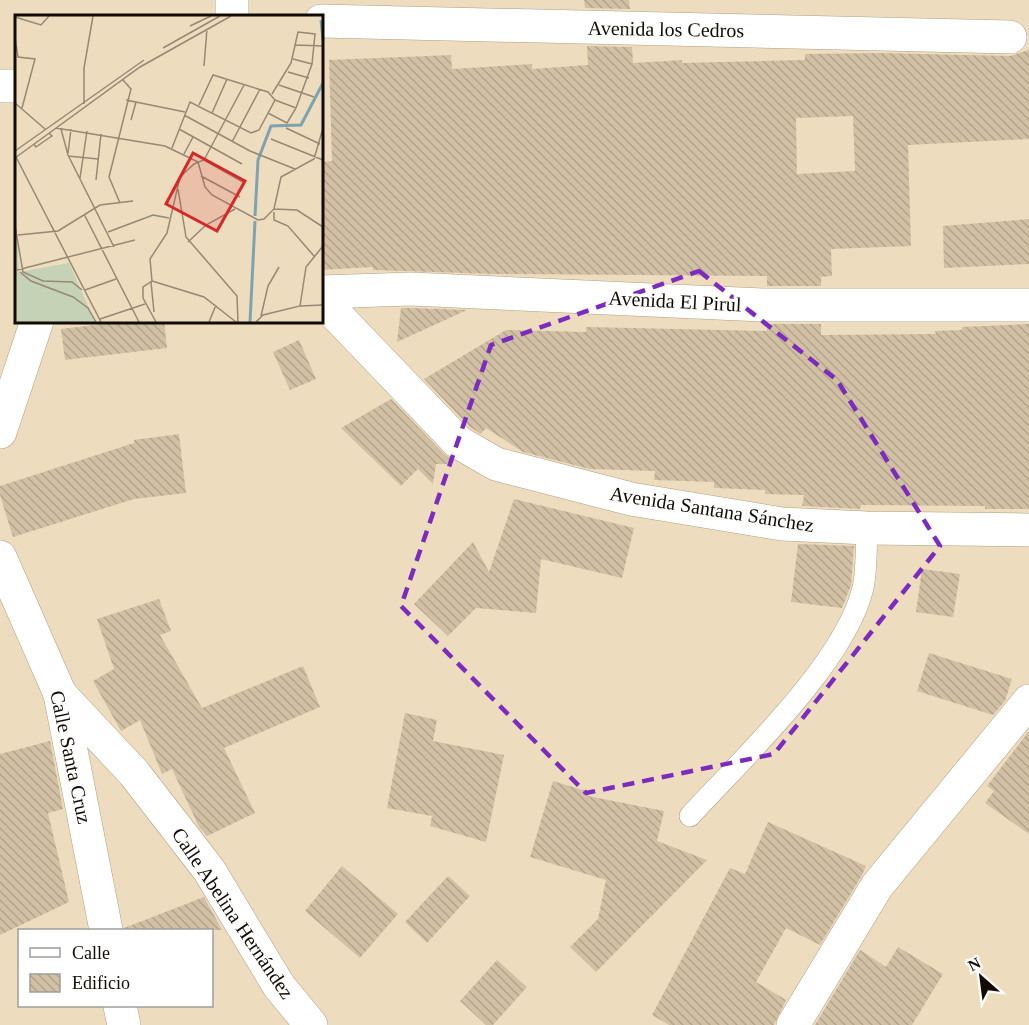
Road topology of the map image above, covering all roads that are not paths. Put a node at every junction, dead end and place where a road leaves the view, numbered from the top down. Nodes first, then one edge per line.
1 (322, 21) edge
2 (1010, 37) dead end
3 (322, 292) edge
4 (322, 300) edge
5 (1029, 305) edge
6 (37, 322) edge
7 (0, 432) edge
8 (867, 528) junction
9 (1029, 530) edge
10 (0, 557) edge
11 (60, 694) junction
12 (1029, 701) edge
13 (690, 816) dead end
14 (106, 929) edge
15 (120, 1007) edge
16 (124, 1025) edge
17 (310, 1025) edge
18 (794, 1025) edge

1 - 2 street, Avenida los Cedros
3 - 5 street, Avenida El Pirul
4 - 8 street, Avenida Santana Sánchez
6 - 7 street
8 - 9 street, Avenida Santana Sánchez
8 - 13 lane
10 - 11 street, Calle Santa Cruz
11 - 14 street, Calle Santa Cruz
11 - 17 street, Calle Abelina Hernández
12 - 18 street
15 - 16 street

